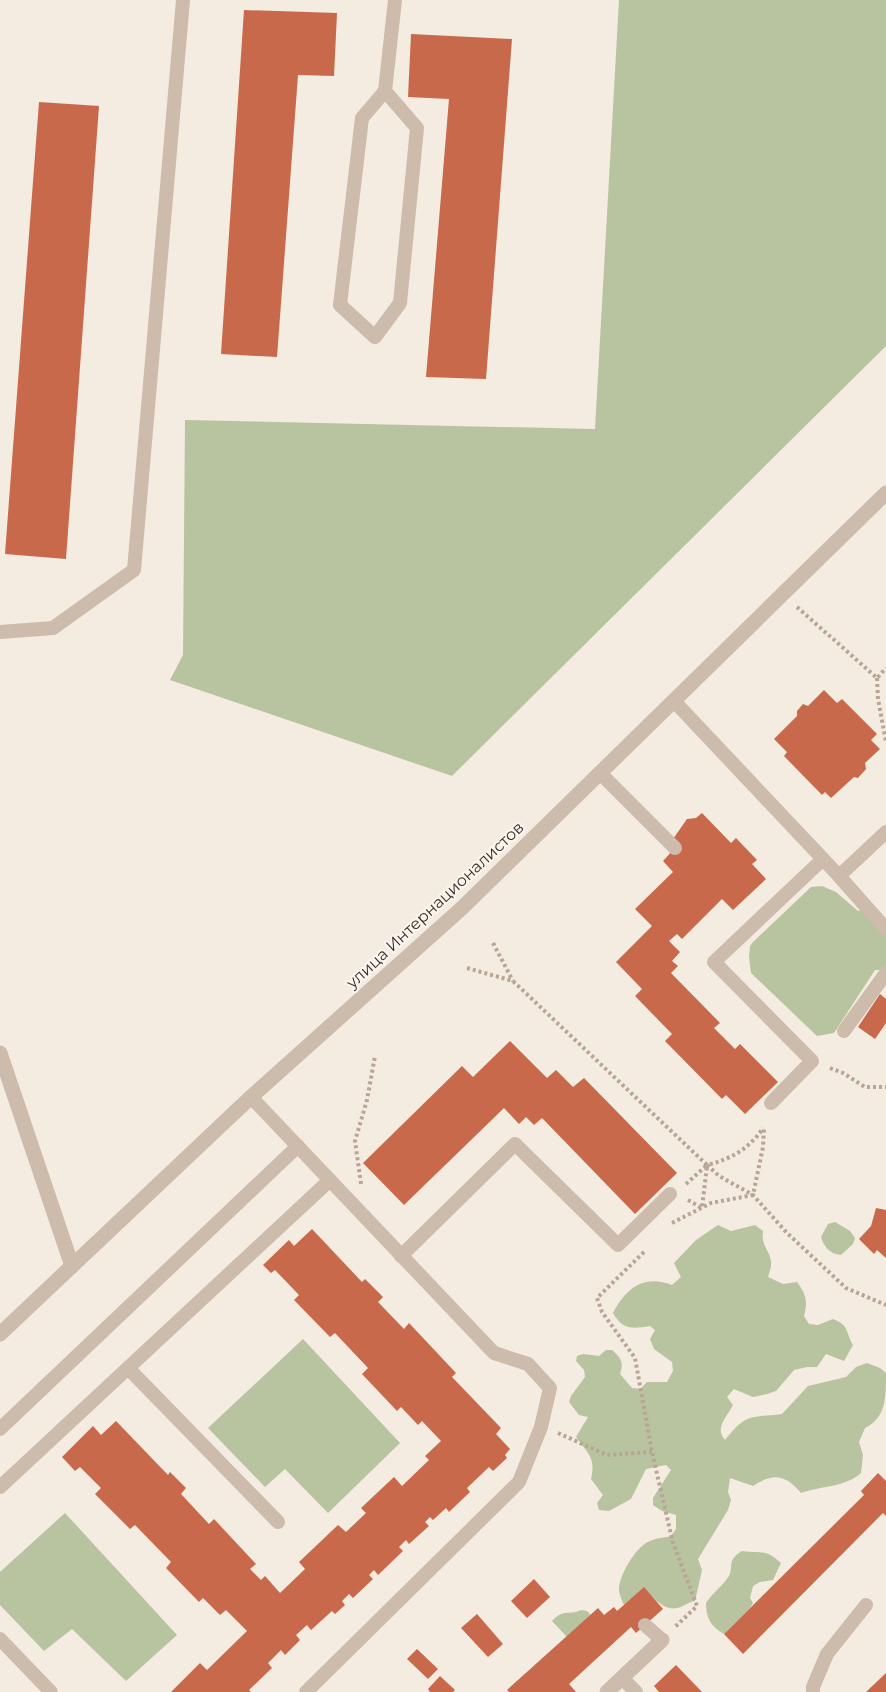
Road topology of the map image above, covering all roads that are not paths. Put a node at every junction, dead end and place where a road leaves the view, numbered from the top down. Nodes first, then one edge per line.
1 (183, 0) edge
2 (395, 0) edge
3 (386, 91) junction
4 (886, 493) edge
5 (0, 632) edge
6 (674, 701) junction
7 (600, 773) junction
8 (886, 832) edge
9 (675, 848) dead end
10 (823, 859) junction
11 (840, 876) junction
12 (886, 929) edge
13 (885, 978) edge
14 (844, 1031) dead end
15 (0, 1053) edge
16 (251, 1097) junction
17 (771, 1103) road end
18 (298, 1146) junction
19 (330, 1180) junction
20 (670, 1194) road end
21 (401, 1256) junction
22 (72, 1266) junction
23 (0, 1334) edge
24 (128, 1368) junction
25 (0, 1429) edge
26 (0, 1487) edge
27 (278, 1522) dead end
28 (866, 1605) dead end
29 (645, 1625) dead end
30 (0, 1639) edge
31 (662, 1640) joint
32 (622, 1678) junction
33 (51, 1692) edge
34 (306, 1692) edge
35 (607, 1692) edge
36 (636, 1692) edge
37 (813, 1692) edge

1 - 5 lane
2 - 3 lane
3 - 3 lane
4 - 6 street, улица Интернационалистов
6 - 7 street, улица Интернационалистов
6 - 10 lane
7 - 9 lane
7 - 16 street, улица Интернационалистов
8 - 11 lane
10 - 11 lane
10 - 17 lane
11 - 12 lane
13 - 14 lane
15 - 22 street
16 - 18 lane
16 - 22 street, улица Интернационалистов
18 - 19 lane
18 - 25 lane
19 - 21 lane
19 - 24 lane
20 - 21 lane
21 - 34 lane
22 - 23 street, улица Интернационалистов
24 - 26 lane
24 - 27 lane
28 - 37 lane
29 - 31 lane
30 - 33 lane
31 - 32 street
32 - 35 street
32 - 36 lane

